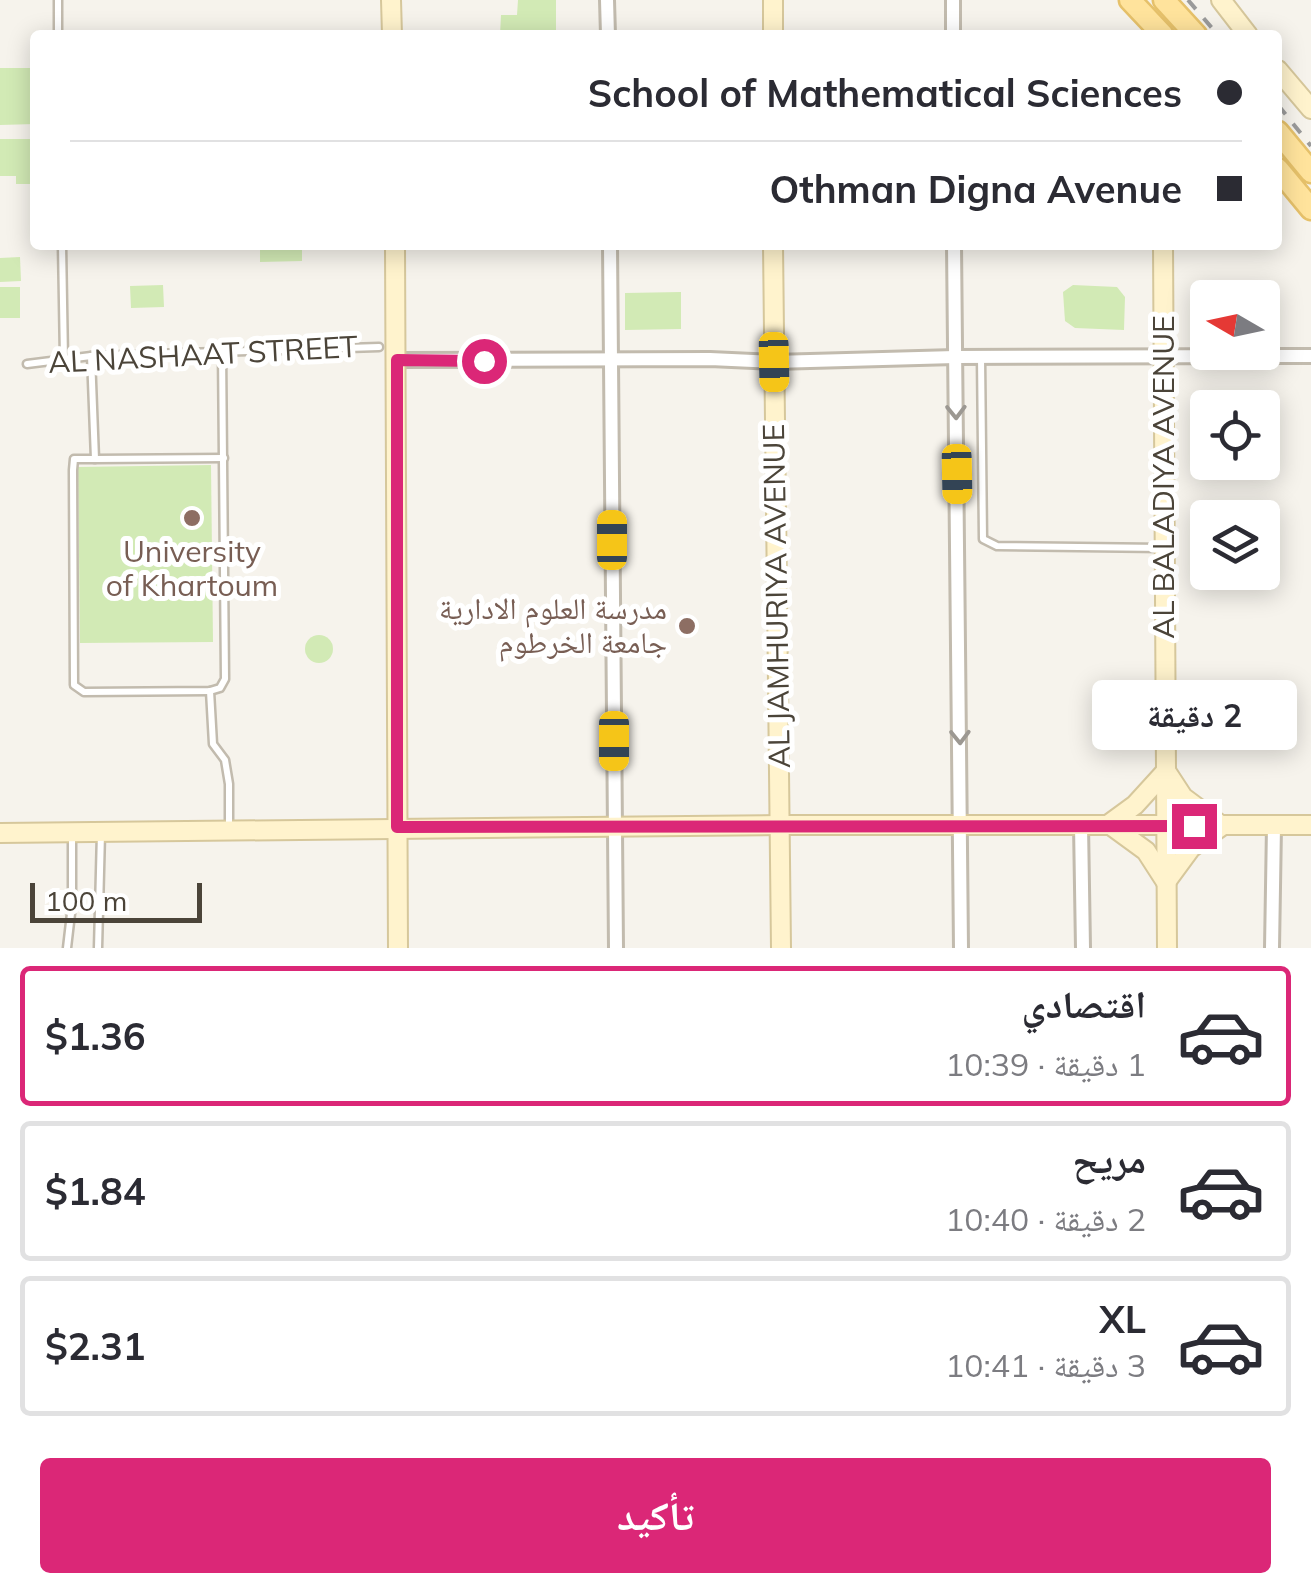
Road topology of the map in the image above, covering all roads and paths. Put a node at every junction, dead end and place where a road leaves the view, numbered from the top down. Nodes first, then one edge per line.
1 (58, 0) edge
2 (392, 0) edge
3 (607, 0) edge
4 (773, 0) edge
5 (954, 0) edge
6 (1130, 0) edge
7 (1221, 0) edge
8 (1166, 2) edge
9 (58, 30) edge
10 (392, 30) edge
11 (608, 30) edge
12 (773, 30) edge
13 (953, 30) edge
14 (1157, 30) edge
15 (1161, 30) edge
16 (1191, 30) edge
17 (1244, 30) edge
18 (1282, 75) edge
19 (1311, 109) edge
20 (1282, 137) edge
21 (1311, 172) edge
22 (1282, 175) edge
23 (1311, 209) edge
24 (62, 250) edge
25 (395, 250) edge
26 (610, 250) edge
27 (773, 250) edge
28 (954, 250) edge
29 (1164, 250) edge
30 (379, 348) dead end
31 (222, 351) junction
32 (91, 356) junction
33 (1311, 356) edge
34 (955, 357) junction
35 (982, 357) junction
36 (1164, 357) junction
37 (64, 359) junction
38 (397, 360) junction
39 (611, 360) junction
40 (774, 362) junction
41 (26, 364) dead end
42 (224, 458) junction
43 (94, 459) junction
44 (1164, 548) junction
45 (210, 691) junction
46 (1166, 771) junction
47 (1109, 824) junction
48 (780, 825) junction
49 (1081, 825) junction
50 (1166, 825) junction
51 (1311, 825) edge
52 (615, 826) junction
53 (961, 826) junction
54 (1222, 826) junction
55 (1274, 826) junction
56 (397, 827) junction
57 (228, 830) junction
58 (72, 832) junction
59 (101, 832) junction
60 (0, 833) edge
61 (1166, 882) junction
62 (67, 948) edge
63 (98, 948) edge
64 (398, 948) edge
65 (616, 948) edge
66 (781, 948) edge
67 (961, 948) edge
68 (1083, 948) edge
69 (1166, 948) edge
70 (1272, 948) edge

1 - 9 lane
2 - 10 street
3 - 11 street
4 - 12 street
5 - 13 street
6 - 14 main road
7 - 17 street
8 - 15 street
8 - 16 main road
18 - 19 street
20 - 21 main road
22 - 23 main road
24 - 37 lane
25 - 38 street
26 - 39 street
27 - 40 street, AL JAMHURIYA AVENUE
28 - 34 street
29 - 36 street, AL BALADIYA AVENUE
30 - 31 lane, AL NASHAAT STREET
31 - 32 lane, AL NASHAAT STREET
31 - 42 lane
32 - 37 lane, AL NASHAAT STREET
32 - 43 lane
33 - 36 street
34 - 35 street
34 - 40 street
34 -> 53 street
35 - 36 street
35 - 44 lane
36 - 44 street, AL BALADIYA AVENUE
37 - 41 lane, AL NASHAAT STREET
38 - 39 street
38 - 56 street
39 - 40 street
39 - 52 street
40 - 48 street, AL JAMHURIYA AVENUE
42 - 43 lane
42 - 45 lane
43 - 45 lane
44 - 46 street, AL BALADIYA AVENUE
45 - 57 lane
46 - 47 street
46 - 50 street, AL BALADIYA AVENUE
46 - 54 street
47 - 49 street
47 - 50 street
47 - 61 street
48 - 52 street
48 - 53 street
48 - 66 street, AL JAMHURIYA AVENUE
49 - 53 street
49 - 68 street
50 - 54 street
50 - 61 street, AL BALADIYA AVENUE
51 - 55 street
52 - 56 street
52 - 65 street
53 - 67 street
54 - 55 street
54 - 61 street
55 - 70 street
56 - 57 street
56 - 64 street
57 - 59 street
58 - 59 street
58 - 60 street
58 - 62 lane
59 - 63 lane
61 - 69 street, AL BALADIYA AVENUE

